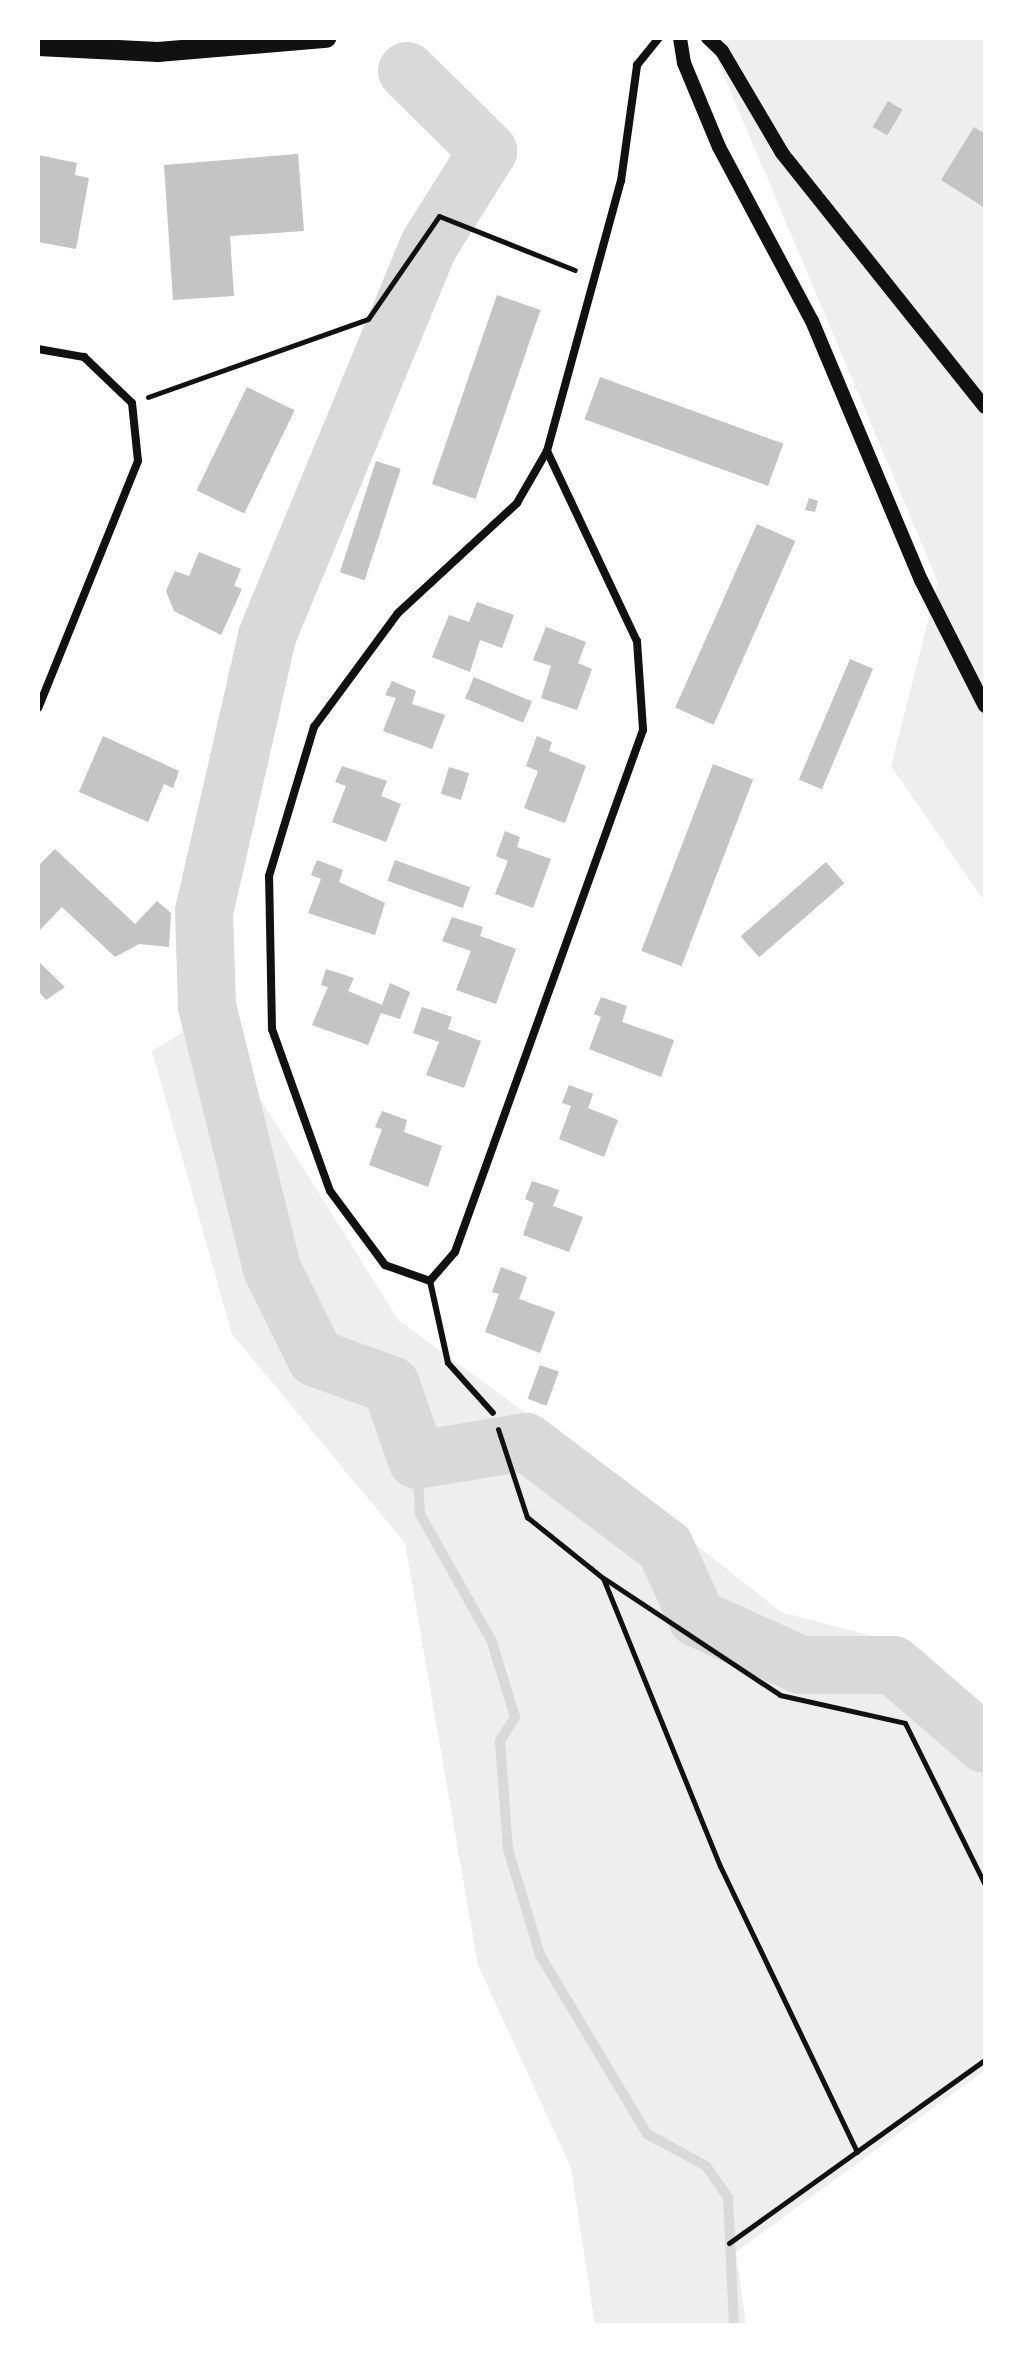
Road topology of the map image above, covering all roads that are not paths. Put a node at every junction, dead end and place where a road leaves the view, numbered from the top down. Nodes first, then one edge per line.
1 (326, 38) edge
2 (659, 38) edge
3 (680, 38) edge
4 (708, 38) edge
5 (38, 46) edge
6 (38, 349) edge
7 (985, 407) edge
8 (547, 451) junction
9 (985, 706) edge
10 (38, 708) edge
11 (430, 1281) junction
12 (493, 1413) road end

1 - 5 main road
2 - 8 street
3 - 9 street
4 - 7 street
6 - 10 street
8 - 11 street
8 - 11 street
11 - 12 lane

